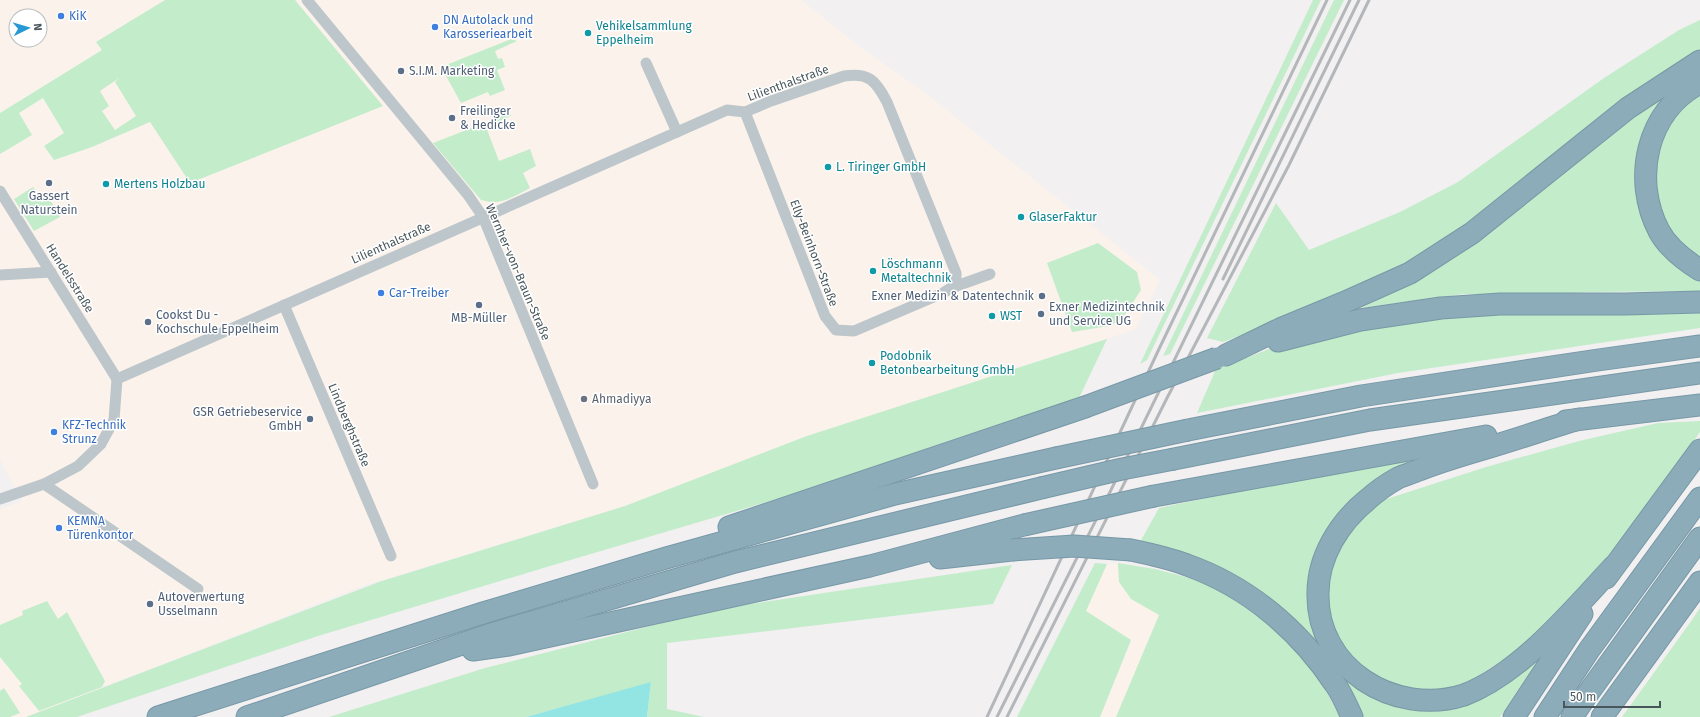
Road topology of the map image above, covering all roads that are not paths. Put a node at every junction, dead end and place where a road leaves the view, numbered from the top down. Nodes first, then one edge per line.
1 (307, 0) edge
2 (1700, 61) edge
3 (646, 63) dead end
4 (1700, 83) edge
5 (745, 112) junction
6 (676, 132) junction
7 (0, 191) edge
8 (483, 217) junction
9 (1700, 270) edge
10 (50, 272) junction
11 (0, 274) edge
12 (990, 274) dead end
13 (951, 288) junction
14 (1700, 302) edge
15 (284, 305) junction
16 (1700, 346) edge
17 (1221, 357) junction
18 (1700, 373) edge
19 (117, 379) junction
20 (1700, 405) edge
21 (1579, 419) junction
22 (1700, 450) edge
23 (44, 484) junction
24 (593, 484) dead end
25 (1700, 498) edge
26 (0, 499) edge
27 (1700, 538) edge
28 (391, 556) dead end
29 (666, 558) junction
30 (870, 566) junction
31 (1614, 566) junction
32 (1700, 582) edge
33 (198, 589) dead end
34 (417, 658) junction
35 (158, 717) edge
36 (248, 717) edge
37 (1352, 717) edge
38 (1514, 717) edge
39 (1545, 717) edge
40 (1572, 717) edge
41 (1602, 717) edge

1 - 8 street, Wernher-von-Braun-Straße
2 - 17 highway
3 - 6 street
4 - 9 highway
5 - 6 street, Lilienthalstraße
5 - 13 street, Elly-Beinhorn-Straße
5 - 13 street, Lilienthalstraße
6 - 8 street, Lilienthalstraße
7 - 10 street, Handelsstraße
8 - 15 street, Lilienthalstraße
8 - 24 street, Wernher-von-Braun-Straße
10 - 11 street
10 - 19 street, Handelsstraße
12 - 13 street, Elly-Beinhorn-Straße
14 - 17 highway
15 - 19 street, Lilienthalstraße
15 - 28 street, Lindberghstraße
16 - 29 highway, bridge
17 - 29 highway, bridge
18 - 34 highway, bridge
19 - 23 street
20 - 21 highway
21 - 30 highway, bridge
21 - 31 highway
22 - 31 highway
23 - 26 street
23 - 33 street
25 - 39 highway
27 - 40 highway
29 - 35 highway
30 - 34 highway
30 - 37 highway, bridge
31 - 38 highway
32 - 41 highway
34 - 36 highway

